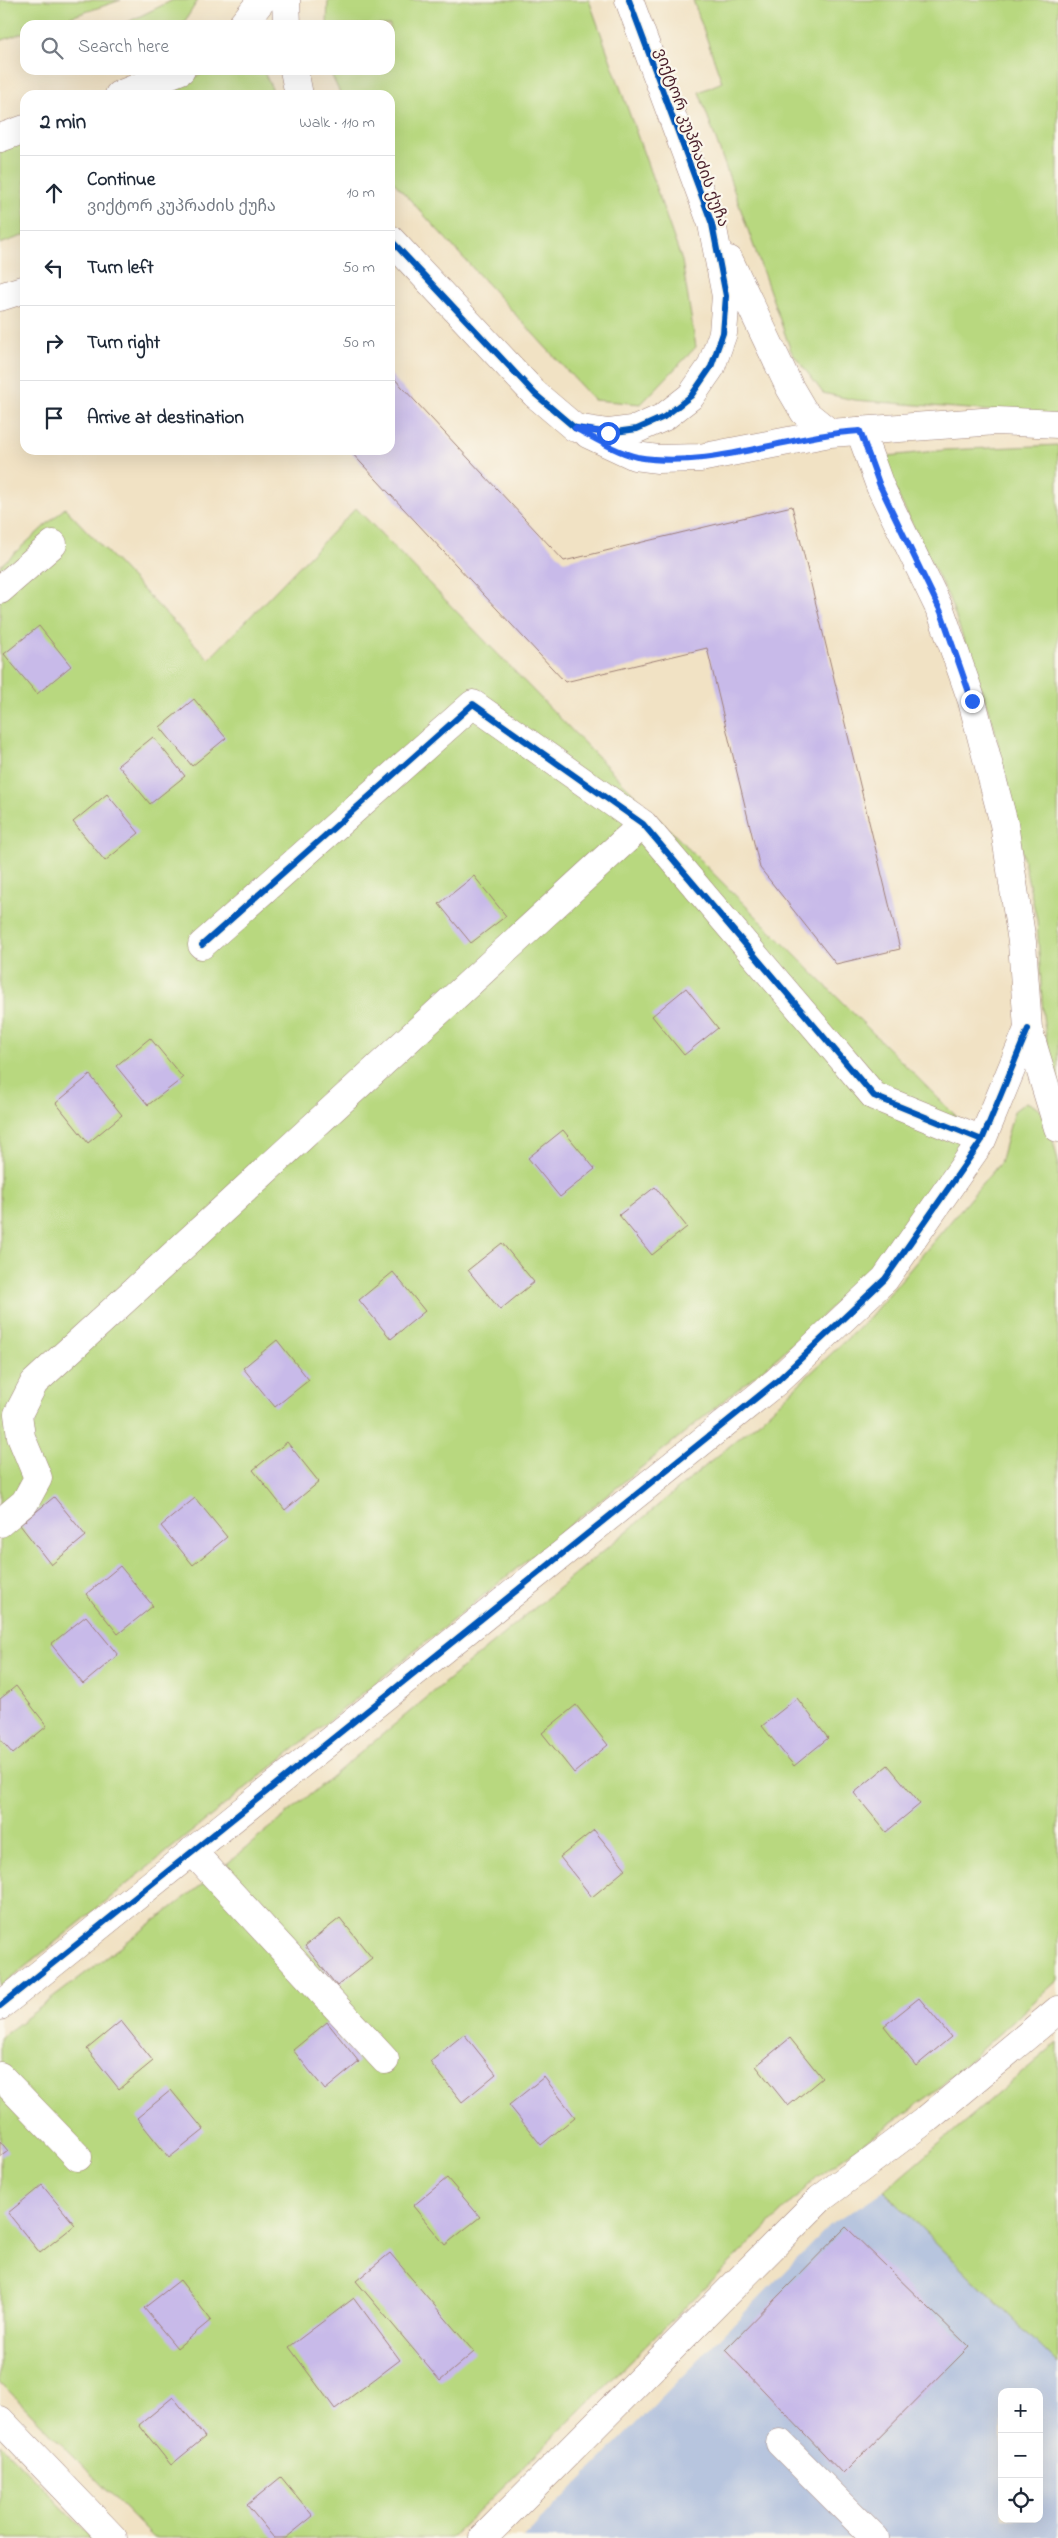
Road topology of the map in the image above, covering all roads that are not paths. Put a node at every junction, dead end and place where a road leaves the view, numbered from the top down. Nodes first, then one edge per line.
1 (262, 0) edge
2 (286, 0) edge
3 (629, 0) edge
4 (246, 20) edge
5 (288, 20) edge
6 (169, 75) edge
7 (295, 75) edge
8 (132, 90) edge
9 (298, 90) edge
10 (20, 131) edge
11 (0, 138) edge
12 (712, 224) junction
13 (395, 244) edge
14 (20, 291) edge
15 (0, 297) edge
16 (1058, 424) edge
17 (575, 428) junction
18 (860, 431) junction
19 (830, 433) junction
20 (53, 544) dead end
21 (0, 590) edge
22 (643, 824) junction
23 (202, 945) dead end
24 (1028, 1028) junction
25 (1058, 1128) edge
26 (982, 1140) junction
27 (9, 1410) edge
28 (0, 1523) edge
29 (192, 1851) junction
30 (0, 2006) edge
31 (1058, 2010) edge
32 (385, 2060) dead end
33 (0, 2076) edge
34 (78, 2158) dead end
35 (0, 2420) edge
36 (780, 2443) dead end
37 (113, 2538) edge
38 (483, 2538) edge
39 (874, 2538) edge

1 - 4 street
2 - 5 street
3 - 12 street, ვიქტორ კუპრაძის ქუჩა
6 - 8 street
7 - 9 street
10 - 11 street
12 - 17 street, ვიქტორ კუპრაძის ქუჩა
12 - 19 street
13 - 17 street
14 - 15 street
16 - 18 street
17 - 19 street
18 - 19 street
18 - 24 street
20 - 21 street
22 - 23 street
22 - 26 street
22 - 27 street
24 - 25 street
24 - 26 street
26 - 29 street
27 - 28 street
29 - 30 street
29 - 32 street
31 - 38 street
33 - 34 street
35 - 37 street
36 - 39 street

